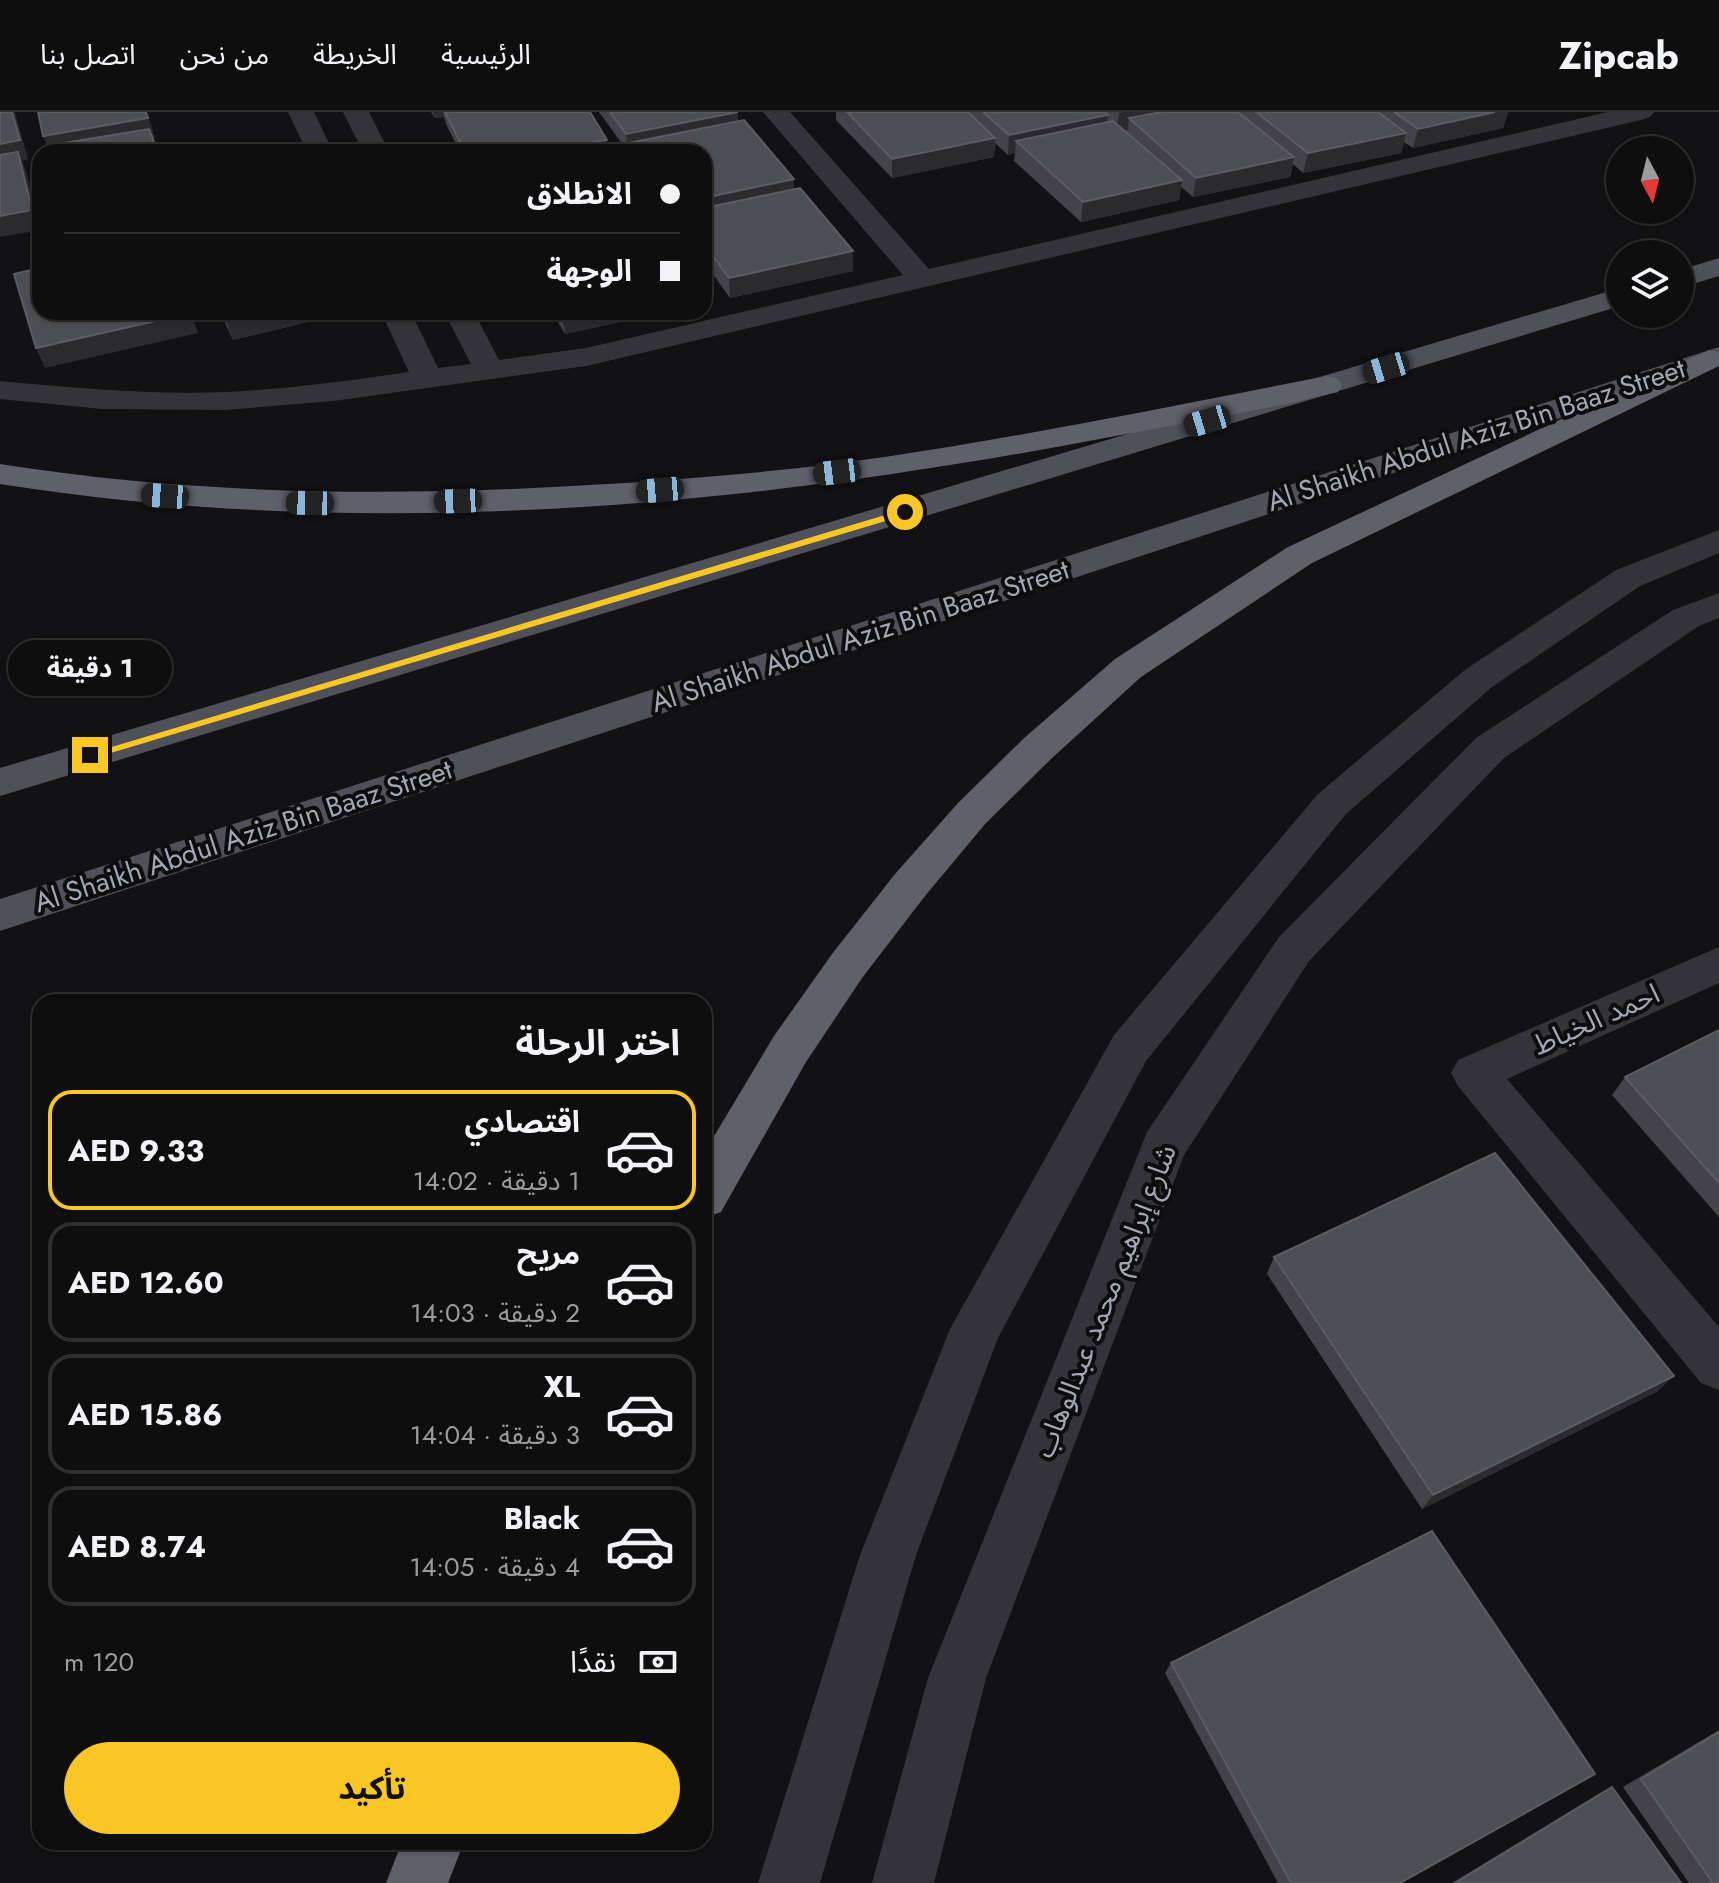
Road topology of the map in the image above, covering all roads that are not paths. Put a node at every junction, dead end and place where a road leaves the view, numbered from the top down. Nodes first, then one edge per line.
1 (301, 112) edge
2 (356, 112) edge
3 (776, 112) edge
4 (1525, 112) edge
5 (1641, 112) edge
6 (1557, 132) junction
7 (316, 144) edge
8 (372, 144) edge
9 (1719, 267) edge
10 (1694, 275) edge
11 (922, 279) junction
12 (1606, 301) edge
13 (400, 320) edge
14 (463, 320) edge
15 (1714, 358) edge
16 (490, 371) junction
17 (428, 380) junction
18 (1327, 385) junction
19 (0, 390) edge
20 (0, 474) edge
21 (1719, 541) edge
22 (1719, 604) edge
23 (0, 782) edge
24 (0, 915) edge
25 (1719, 964) edge
26 (712, 1183) edge
27 (1719, 1366) edge
28 (430, 1850) edge
29 (417, 1883) edge
30 (789, 1883) edge
31 (903, 1883) edge

1 - 7 street
2 - 8 street
3 - 11 street
4 - 6 street
5 - 6 street
6 - 11 street
9 - 10 main road
11 - 16 street
12 - 18 main road
13 - 17 street
14 - 16 street
15 - 24 main road, Al Shaikh Abdul Aziz Bin Baaz Street
15 - 26 highway
16 - 17 street
17 - 19 street
18 - 20 highway
18 - 23 main road
21 - 30 street
22 - 31 street, شارع إبراهيم محمد عبدالوهاب
25 - 27 street, احمد الخياط
28 - 29 highway

